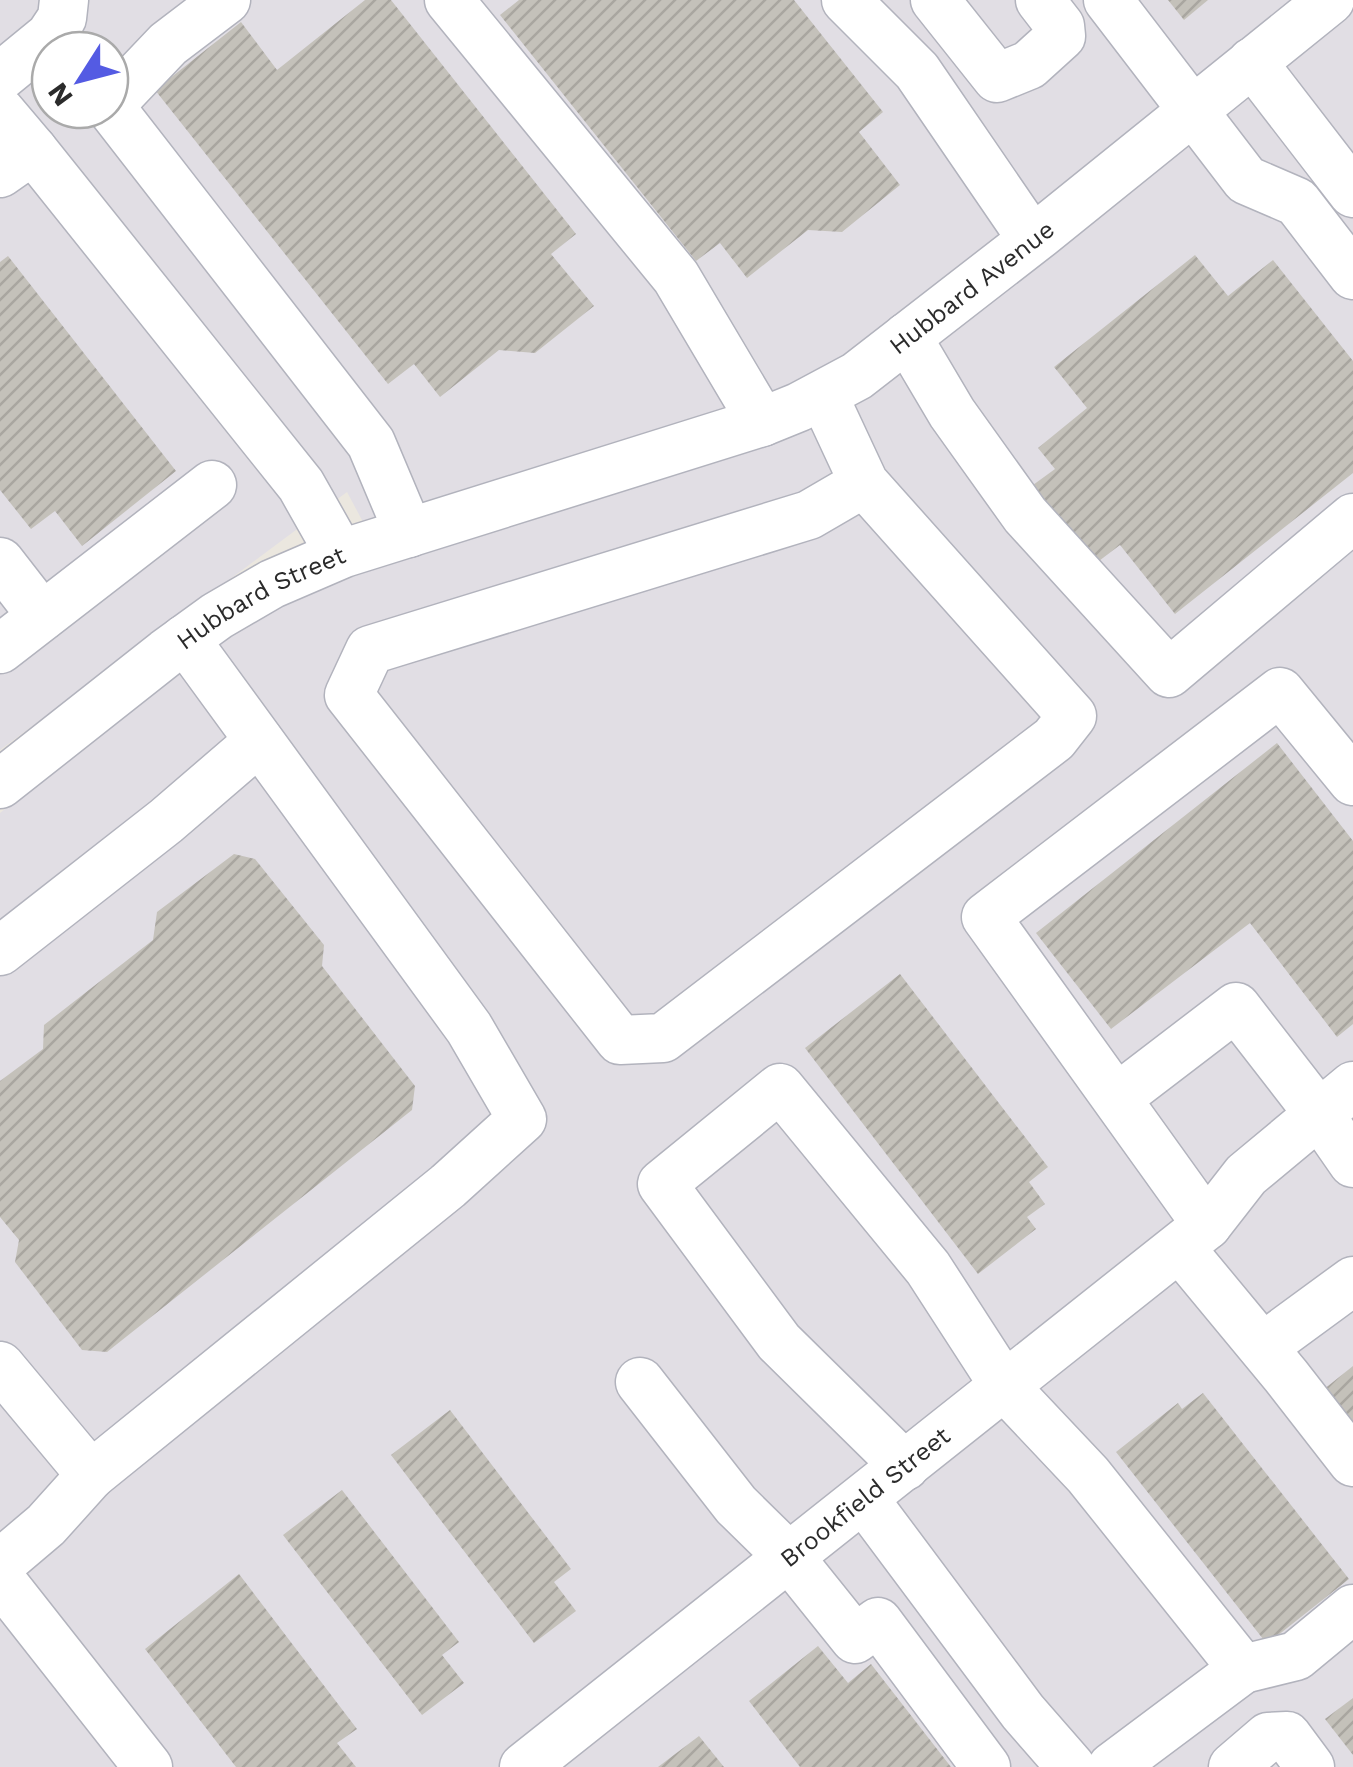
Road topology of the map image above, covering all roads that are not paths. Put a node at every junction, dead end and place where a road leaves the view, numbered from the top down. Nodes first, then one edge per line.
1 (64, 0) edge
2 (226, 0) edge
3 (448, 0) edge
4 (846, 0) edge
5 (935, 0) edge
6 (1040, 0) edge
7 (1108, 0) edge
8 (1330, 0) edge
9 (1252, 62) junction
10 (0, 77) edge
11 (130, 85) edge
12 (1193, 110) junction
13 (0, 111) edge
14 (129, 130) edge
15 (16, 162) edge
16 (1353, 193) edge
17 (1032, 240) junction
18 (1353, 276) edge
19 (907, 337) junction
20 (822, 395) junction
21 (762, 422) junction
22 (864, 482) junction
23 (563, 484) joint
24 (212, 485) dead end
25 (1353, 518) edge
26 (409, 532) junction
27 (340, 554) junction
28 (0, 562) edge
29 (42, 616) junction
30 (185, 639) junction
31 (0, 649) edge
32 (260, 741) junction
33 (1353, 781) edge
34 (0, 784) edge
35 (0, 951) edge
36 (1117, 1098) junction
37 (1336, 1100) edge
38 (1353, 1163) edge
39 (1194, 1236) junction
40 (1353, 1281) edge
41 (1263, 1347) junction
42 (0, 1366) edge
43 (640, 1382) dead end
44 (1005, 1387) junction
45 (1353, 1462) edge
46 (905, 1466) junction
47 (91, 1475) junction
48 (864, 1499) junction
49 (790, 1558) junction
50 (0, 1564) edge
51 (0, 1579) edge
52 (1353, 1609) edge
53 (1243, 1669) junction
54 (546, 1760) edge
55 (148, 1767) edge
56 (986, 1767) edge
57 (1071, 1767) edge
58 (1112, 1767) edge
59 (1233, 1767) edge
60 (1310, 1767) edge

1 - 10 street
2 - 11 street
3 - 21 street
4 - 17 street
5 - 6 street
7 - 12 street
8 - 9 street, Hubbard Avenue
9 - 12 street, Hubbard Avenue
9 - 16 street
12 - 17 street, Hubbard Avenue
12 - 18 street
13 - 15 street
14 - 26 street
15 - 27 street
17 - 19 street, Hubbard Avenue
19 - 20 street, Hubbard Avenue
19 - 25 street
20 - 21 street, Hubbard Avenue
20 - 22 street
21 - 23 street, Hubbard Avenue
22 - 22 street
23 - 26 street, Hubbard Street
24 - 29 street
26 - 27 street, Hubbard Street
27 - 30 street, Hubbard Street
28 - 29 street
29 - 31 street
30 - 32 street
30 - 34 street, Hubbard Street
32 - 35 street
32 - 47 street
33 - 36 street
36 - 37 street
36 - 39 street
37 - 38 street
37 - 39 street, Brookfield Street
39 - 41 street
39 - 44 street, Brookfield Street
40 - 41 street
41 - 45 street
42 - 47 street
43 - 49 street
44 - 46 street, Brookfield Street
44 - 46 street
44 - 53 street
46 - 48 street, Brookfield Street
47 - 50 street
48 - 49 street, Brookfield Street
48 - 57 street
49 - 54 street, Brookfield Street
49 - 56 street
51 - 55 street
52 - 53 street
53 - 58 street
59 - 60 street

